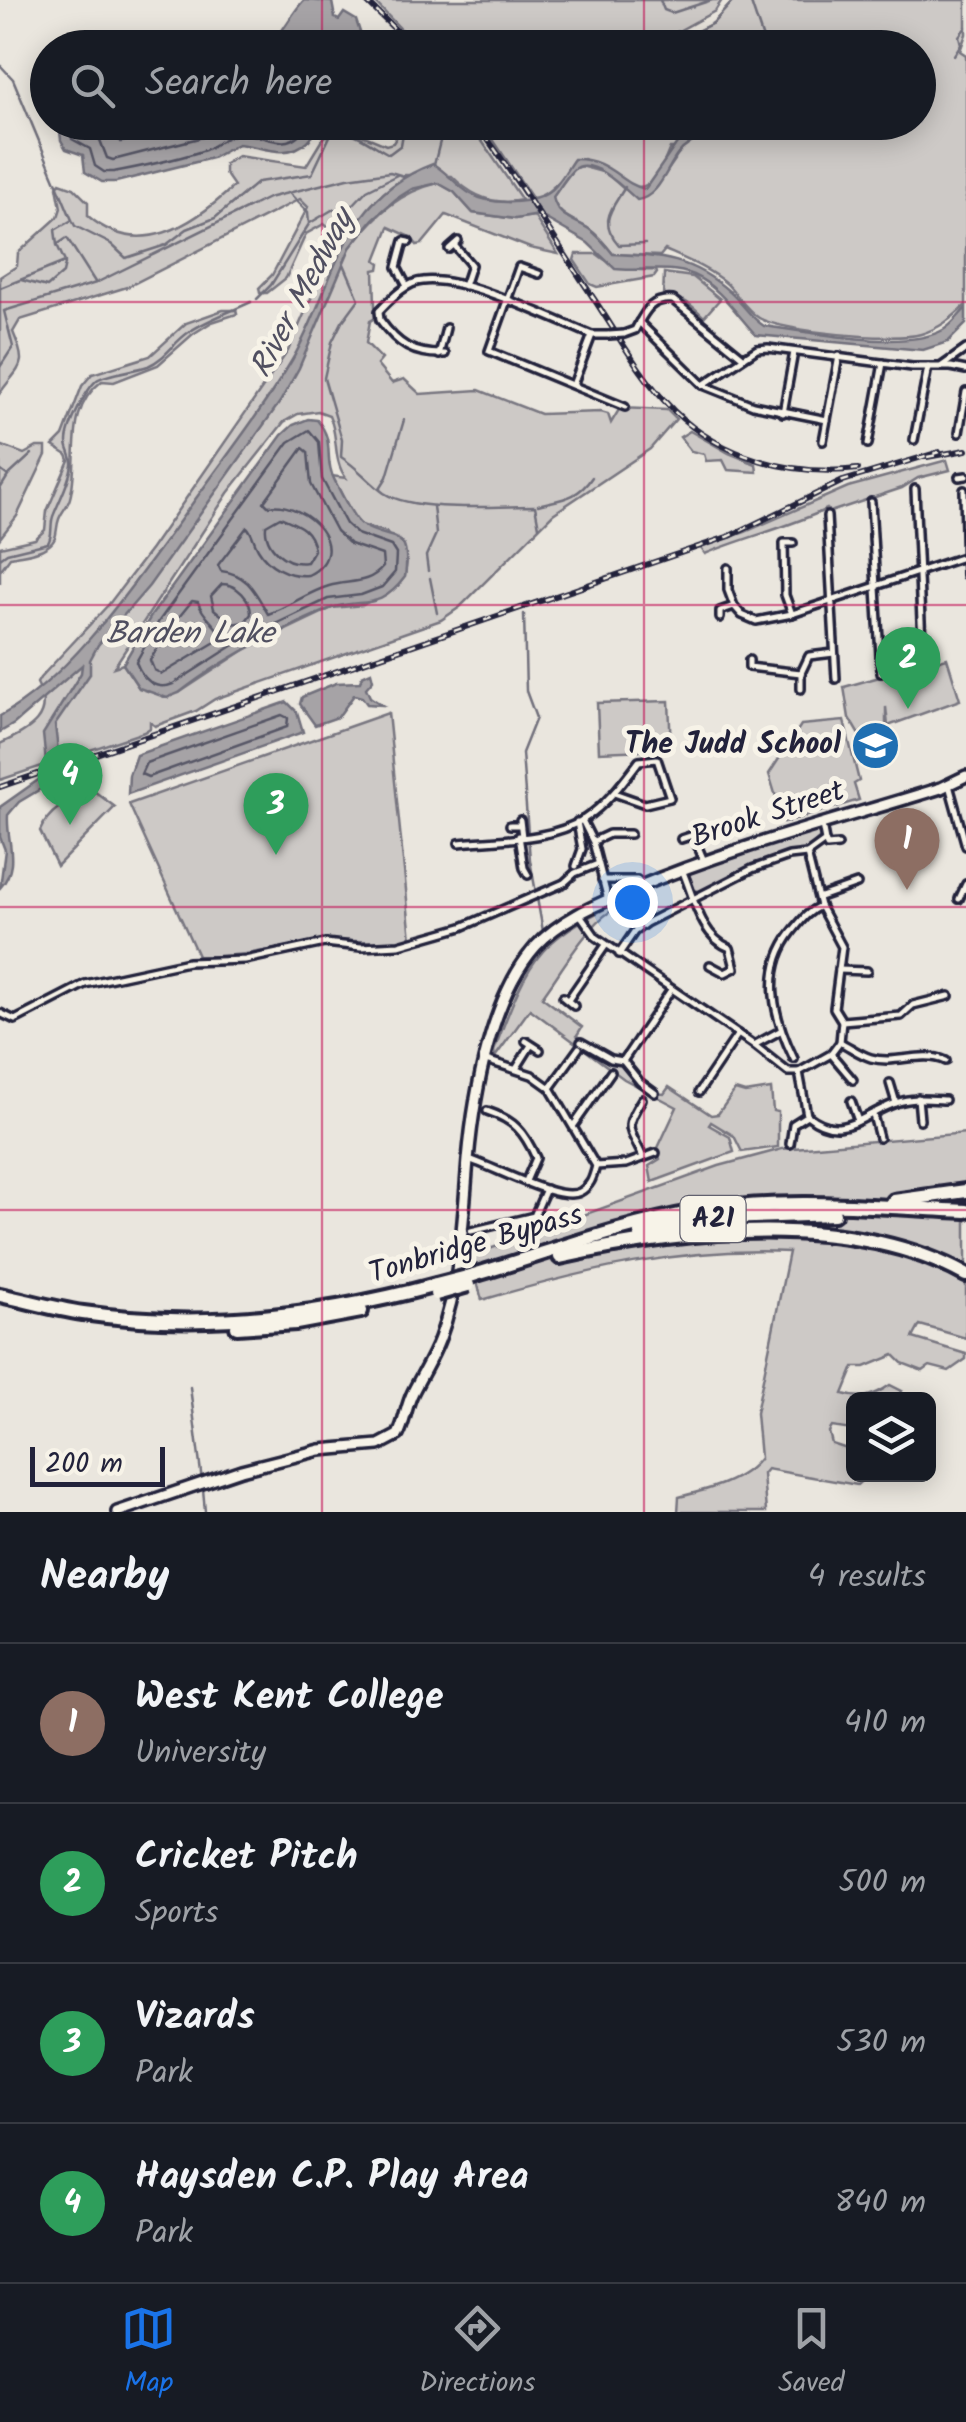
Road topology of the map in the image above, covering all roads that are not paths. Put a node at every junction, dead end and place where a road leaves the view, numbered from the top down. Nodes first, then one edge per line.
1 (410, 242) dead end
2 (454, 245) dead end
3 (480, 261) dead end
4 (472, 265) junction
5 (507, 267) dead end
6 (519, 269) junction
7 (536, 271) dead end
8 (407, 286) junction
9 (464, 286) junction
10 (507, 300) junction
11 (640, 322) junction
12 (446, 328) dead end
13 (592, 334) junction
14 (966, 349) edge
15 (794, 351) junction
16 (839, 356) junction
17 (744, 358) junction
18 (883, 362) junction
19 (942, 366) junction
20 (928, 367) junction
21 (966, 370) edge
22 (573, 385) junction
23 (703, 385) junction
24 (966, 392) edge
25 (626, 406) dead end
26 (783, 413) junction
27 (827, 420) junction
28 (958, 433) dead end
29 (914, 440) dead end
30 (823, 441) dead end
31 (868, 444) dead end
32 (915, 489) dead end
33 (964, 490) edge
34 (871, 502) dead end
35 (826, 516) dead end
36 (786, 543) dead end
37 (966, 556) edge
38 (728, 568) dead end
39 (920, 571) junction
40 (966, 576) edge
41 (875, 585) junction
42 (831, 600) junction
43 (734, 606) junction
44 (717, 614) dead end
45 (792, 614) junction
46 (834, 653) junction
47 (923, 664) dead end
48 (749, 667) dead end
49 (801, 673) junction
50 (881, 673) dead end
51 (836, 679) dead end
52 (801, 689) dead end
53 (966, 776) edge
54 (949, 784) junction
55 (614, 793) junction
56 (966, 805) edge
57 (956, 808) junction
58 (580, 821) junction
59 (822, 824) junction
60 (510, 826) dead end
61 (964, 833) edge
62 (630, 834) dead end
63 (521, 836) junction
64 (681, 839) dead end
65 (593, 842) junction
66 (825, 842) junction
67 (459, 843) dead end
68 (838, 845) dead end
69 (966, 846) edge
70 (807, 854) junction
71 (704, 861) junction
72 (598, 864) junction
73 (576, 866) dead end
74 (682, 869) junction
75 (515, 872) dead end
76 (602, 880) junction
77 (857, 884) dead end
78 (966, 884) edge
79 (643, 885) junction
80 (820, 897) junction
81 (959, 899) dead end
82 (608, 900) junction
83 (695, 900) junction
84 (820, 906) junction
85 (580, 913) junction
86 (606, 945) junction
87 (619, 954) junction
88 (710, 965) dead end
89 (840, 970) junction
90 (867, 971) dead end
91 (671, 990) junction
92 (949, 996) dead end
93 (574, 1006) dead end
94 (0, 1013) edge
95 (842, 1021) junction
96 (780, 1031) junction
97 (738, 1034) junction
98 (840, 1042) junction
99 (754, 1045) junction
100 (540, 1050) dead end
101 (831, 1054) junction
102 (794, 1059) dead end
103 (486, 1060) junction
104 (623, 1061) junction
105 (946, 1061) dead end
106 (516, 1069) junction
107 (612, 1072) dead end
108 (799, 1072) junction
109 (853, 1080) dead end
110 (890, 1082) dead end
111 (550, 1088) junction
112 (699, 1092) dead end
113 (655, 1093) dead end
114 (918, 1098) junction
115 (642, 1100) dead end
116 (945, 1100) dead end
117 (850, 1101) dead end
118 (896, 1103) junction
119 (489, 1114) dead end
120 (806, 1115) junction
121 (873, 1115) junction
122 (920, 1120) dead end
123 (858, 1121) junction
124 (574, 1124) junction
125 (879, 1138) dead end
126 (790, 1144) dead end
127 (656, 1152) dead end
128 (643, 1156) junction
129 (468, 1160) junction
130 (596, 1166) junction
131 (526, 1181) junction
132 (546, 1189) junction
133 (966, 1191) edge
134 (815, 1205) junction
135 (966, 1211) edge
136 (966, 1219) edge
137 (471, 1231) dead end
138 (560, 1257) junction
139 (964, 1274) edge
140 (467, 1281) junction
141 (0, 1298) edge
142 (116, 1512) edge

1 - 8 street
2 - 4 street
3 - 4 street
4 - 9 street
5 - 6 street
6 - 7 street
6 - 10 street
8 - 9 street
8 - 12 street
9 - 10 street
10 - 13 street
10 - 22 street
11 - 13 street, bridge
11 - 17 street
11 - 23 street
13 - 22 street
14 - 19 street
15 - 16 street
15 - 17 street
15 - 26 street
16 - 18 street
16 - 27 street
17 - 23 street
18 - 20 street
18 - 31 street
19 - 20 street
19 - 21 street
20 - 29 street
22 - 25 street
23 - 26 street
24 - 28 street
26 - 27 street
27 - 30 street
32 - 39 street
33 - 37 street
34 - 41 street
35 - 42 street
36 - 45 street
37 - 39 street
37 - 40 street
38 - 43 street
39 - 41 street
39 - 47 street
41 - 42 street
41 - 50 street
42 - 45 street
42 - 46 street
43 - 44 street
43 - 45 street
46 - 49 street
46 - 51 street
48 - 49 street
49 - 52 street
53 - 54 street, Brook Street
54 - 57 street
54 - 59 street, Brook Street
55 - 55 street
55 - 58 street
56 - 57 street
57 - 61 street
58 - 63 street
58 - 65 street
58 - 73 street
59 - 66 street
59 - 71 street, Brook Street
60 - 63 street
61 - 69 street
62 - 65 street
63 - 67 street
63 - 75 street
64 - 71 street
65 - 72 street
66 - 68 street
66 - 70 street
70 - 80 street
70 - 83 street
71 - 74 street, Brook Street
72 - 76 street
72 - 94 street
74 - 79 street, Brook Street
74 - 83 street
76 - 79 street
76 - 82 street
77 - 80 street
78 - 81 street
79 - 82 street, Brook Street
80 - 84 street
82 - 85 street, Brook Street
83 - 87 street
83 - 88 street
84 - 89 street
84 - 96 street
85 - 86 street
85 - 103 street, Brook Street
86 - 87 street
86 - 93 street
87 - 91 street
89 - 90 street
89 - 95 street
91 - 97 street
91 - 104 street
92 - 95 street
95 - 98 street
96 - 99 street
96 - 102 street
97 - 99 street
97 - 112 street
98 - 101 street
98 - 105 street
99 - 108 street
100 - 106 street
101 - 108 street
101 - 109 street
103 - 106 street
103 - 129 street, Brook Street
104 - 111 street
104 - 113 street
106 - 111 street
107 - 124 street
108 - 120 street
110 - 118 street
111 - 124 street
114 - 116 street
114 - 118 street
114 - 122 street
115 - 128 street
117 - 123 street
118 - 121 street
119 - 131 street
120 - 123 street
120 - 126 street
121 - 123 street
121 - 125 street
124 - 130 street
127 - 128 street
128 - 130 street
129 - 131 street
129 - 142 street, Brook Street
130 - 132 street
131 - 132 street
132 - 137 street
133 - 134 highway
134 - 135 highway, Tonbridge Bypass / A21
134 - 140 highway, Tonbridge Bypass / A21
136 - 138 highway, Tonbridge Bypass / A21
138 - 139 highway
138 - 140 highway, Tonbridge Bypass / A21
140 - 141 highway, Tonbridge Bypass / A21, bridge

